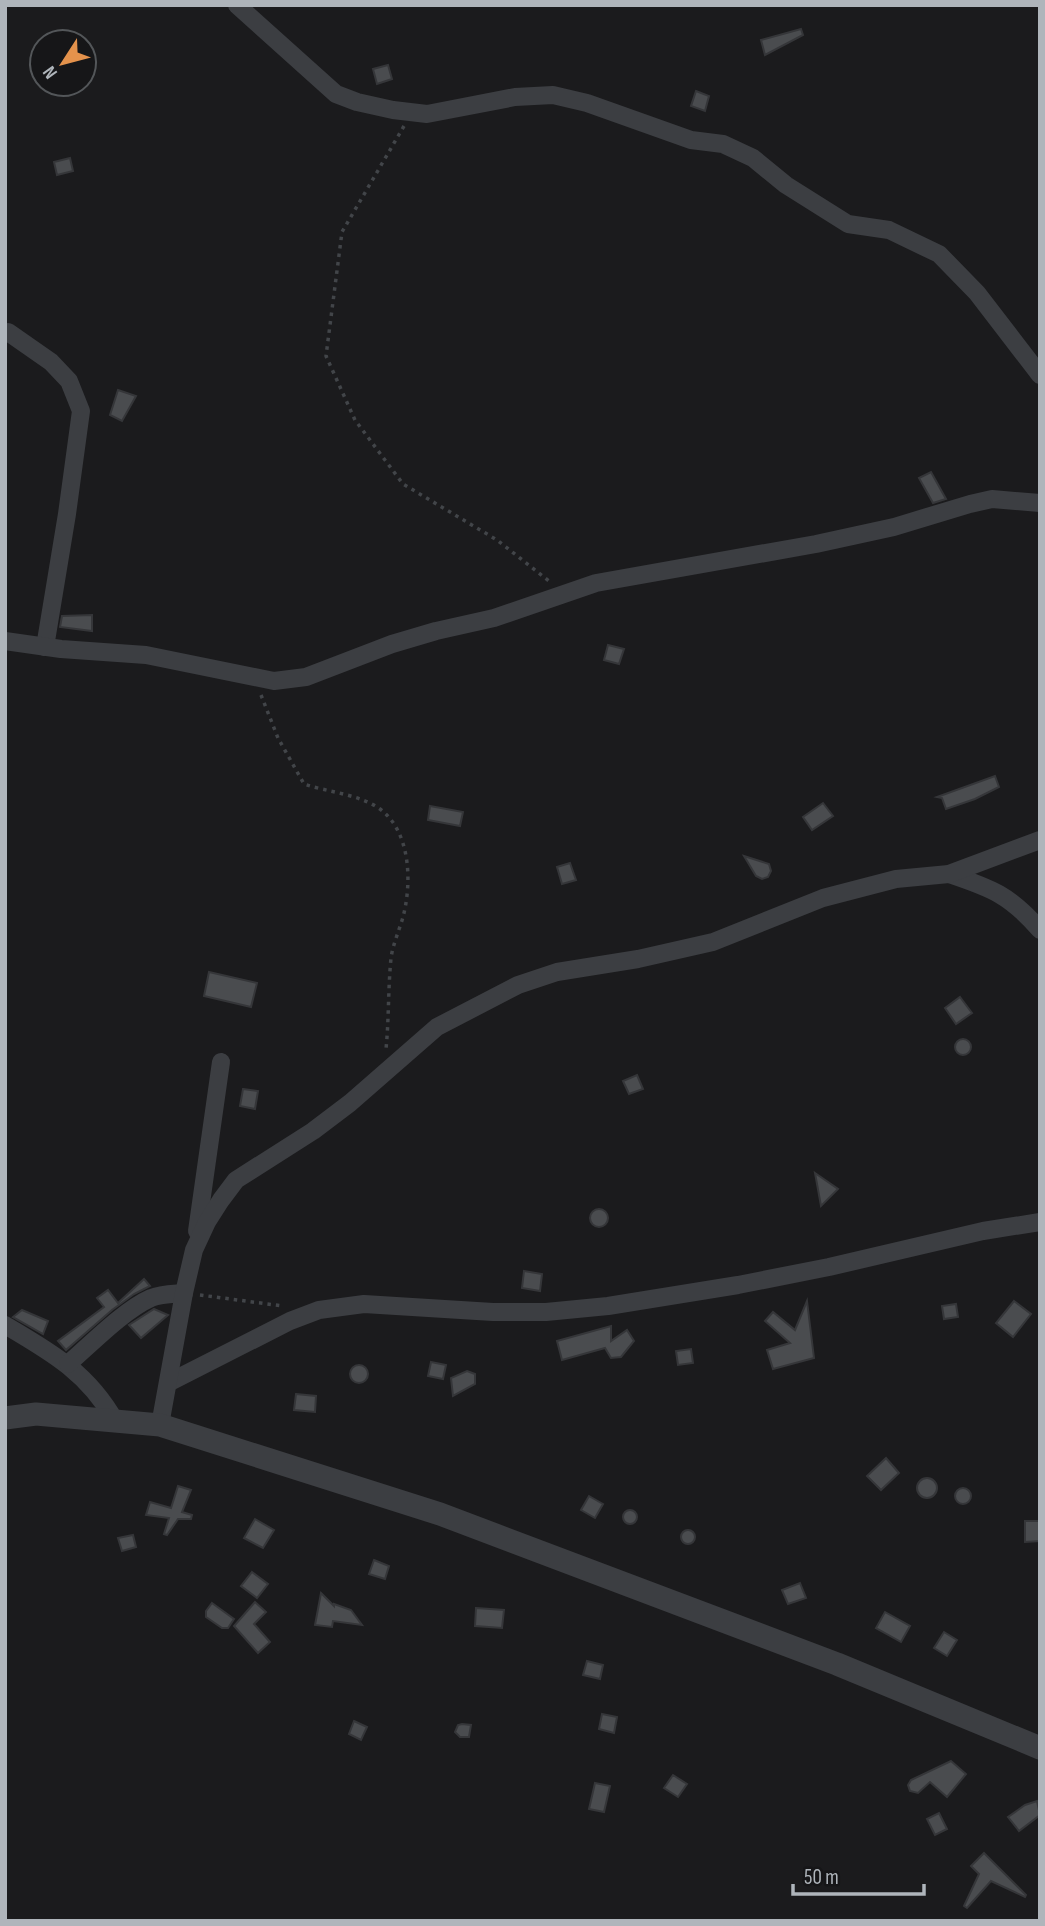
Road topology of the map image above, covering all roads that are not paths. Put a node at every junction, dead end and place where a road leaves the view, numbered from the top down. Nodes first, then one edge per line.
1 (237, 5) edge
2 (8, 332) dead end
3 (1040, 375) edge
4 (1040, 503) edge
5 (5, 641) edge
6 (45, 647) junction
7 (1040, 840) edge
8 (949, 874) junction
9 (1040, 930) edge
10 (221, 1062) dead end
11 (1040, 1222) edge
12 (194, 1250) junction
13 (184, 1293) junction
14 (5, 1325) edge
15 (68, 1364) junction
16 (168, 1383) junction
17 (5, 1418) edge
18 (115, 1421) junction
19 (160, 1426) junction
20 (1040, 1748) edge

1 - 3 street
2 - 6 street
4 - 6 street
5 - 6 street
7 - 8 street
8 - 9 street
8 - 12 street
10 - 12 street
11 - 16 street
12 - 13 street
13 - 15 street
13 - 16 street
14 - 15 street
15 - 18 street
16 - 19 street
17 - 18 street
18 - 19 street
19 - 20 street

